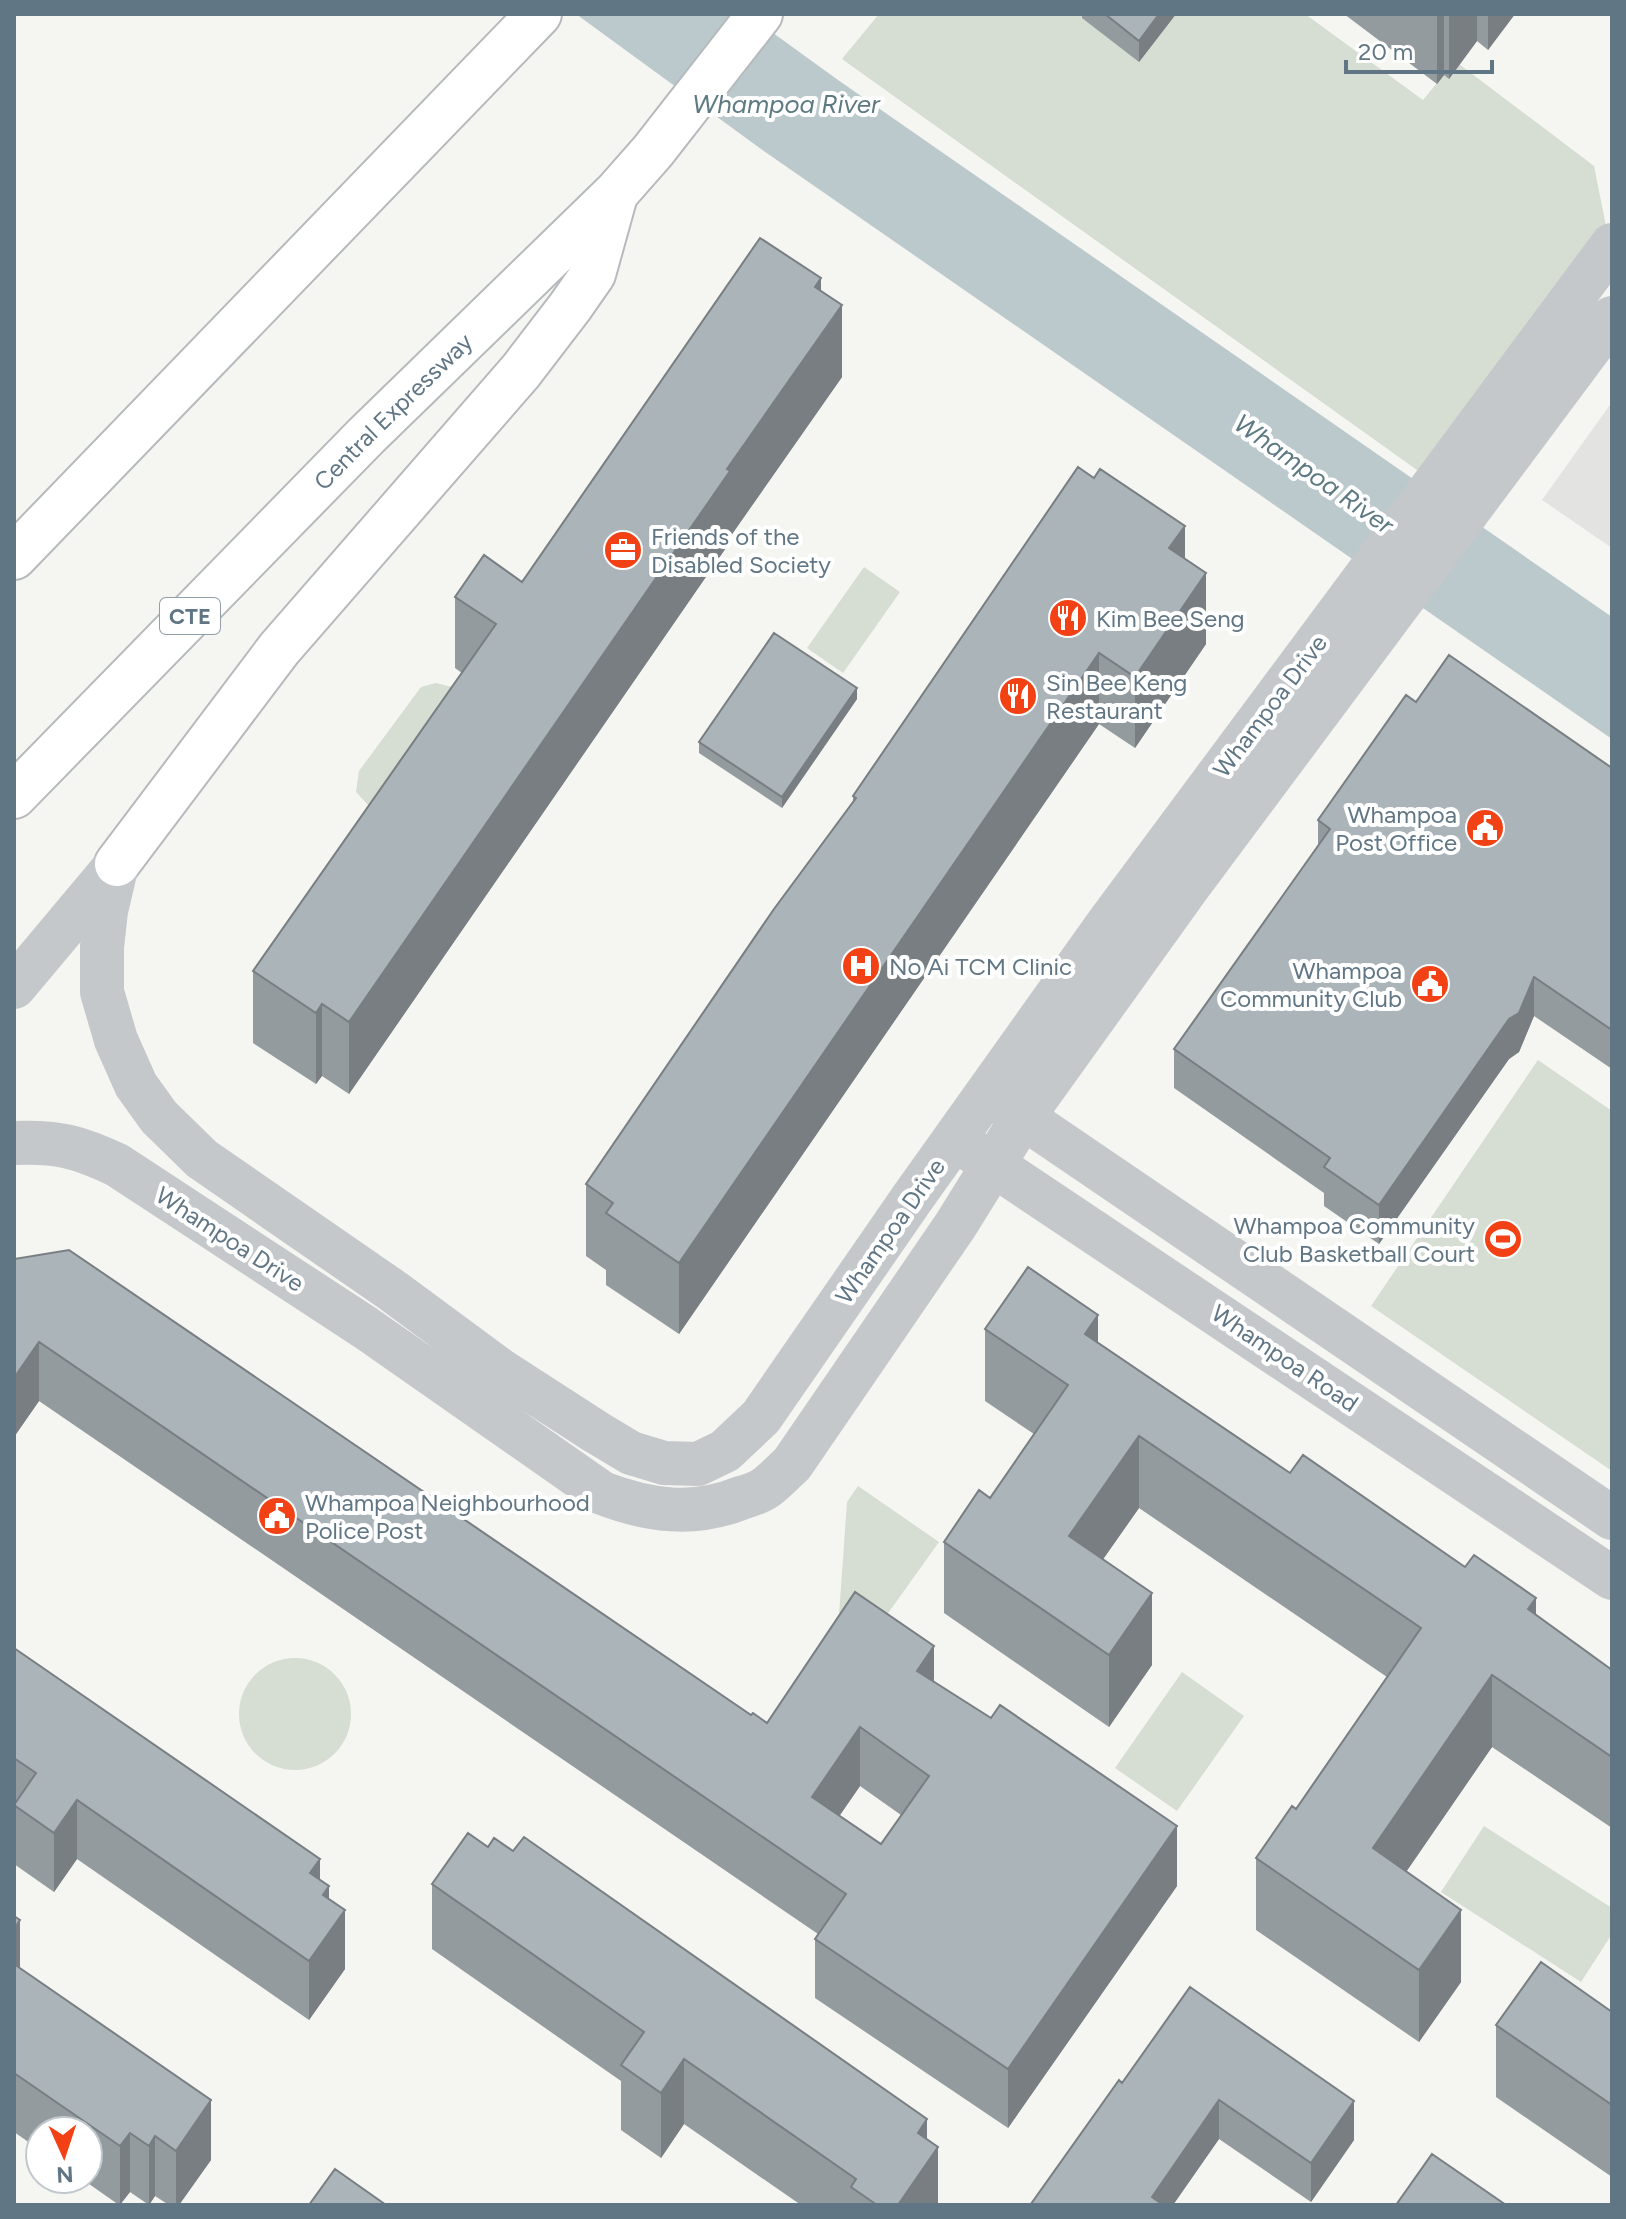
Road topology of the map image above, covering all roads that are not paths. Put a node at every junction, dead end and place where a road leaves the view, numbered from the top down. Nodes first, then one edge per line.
1 (539, 14) edge
2 (760, 14) edge
3 (616, 193) junction
4 (1612, 245) edge
5 (1612, 318) edge
6 (14, 557) edge
7 (14, 796) edge
8 (117, 864) junction
9 (14, 987) edge
10 (1006, 1106) junction
11 (956, 1140) junction
12 (14, 1143) edge
13 (994, 1164) junction
14 (1612, 1518) edge
15 (1612, 1578) edge

1 - 6 highway
2 - 3 highway, Central Expressway / CTE
3 - 7 highway, Central Expressway / CTE
3 - 8 highway
4 - 10 street, Whampoa Drive
5 - 10 street, Whampoa Drive
8 - 9 street
8 - 11 street, Whampoa Drive
10 - 11 street, Whampoa Drive
10 - 13 street, Whampoa Drive
10 - 14 street
11 - 13 street, Whampoa Road
12 - 13 street, Whampoa Drive
13 - 15 street, Whampoa Road

